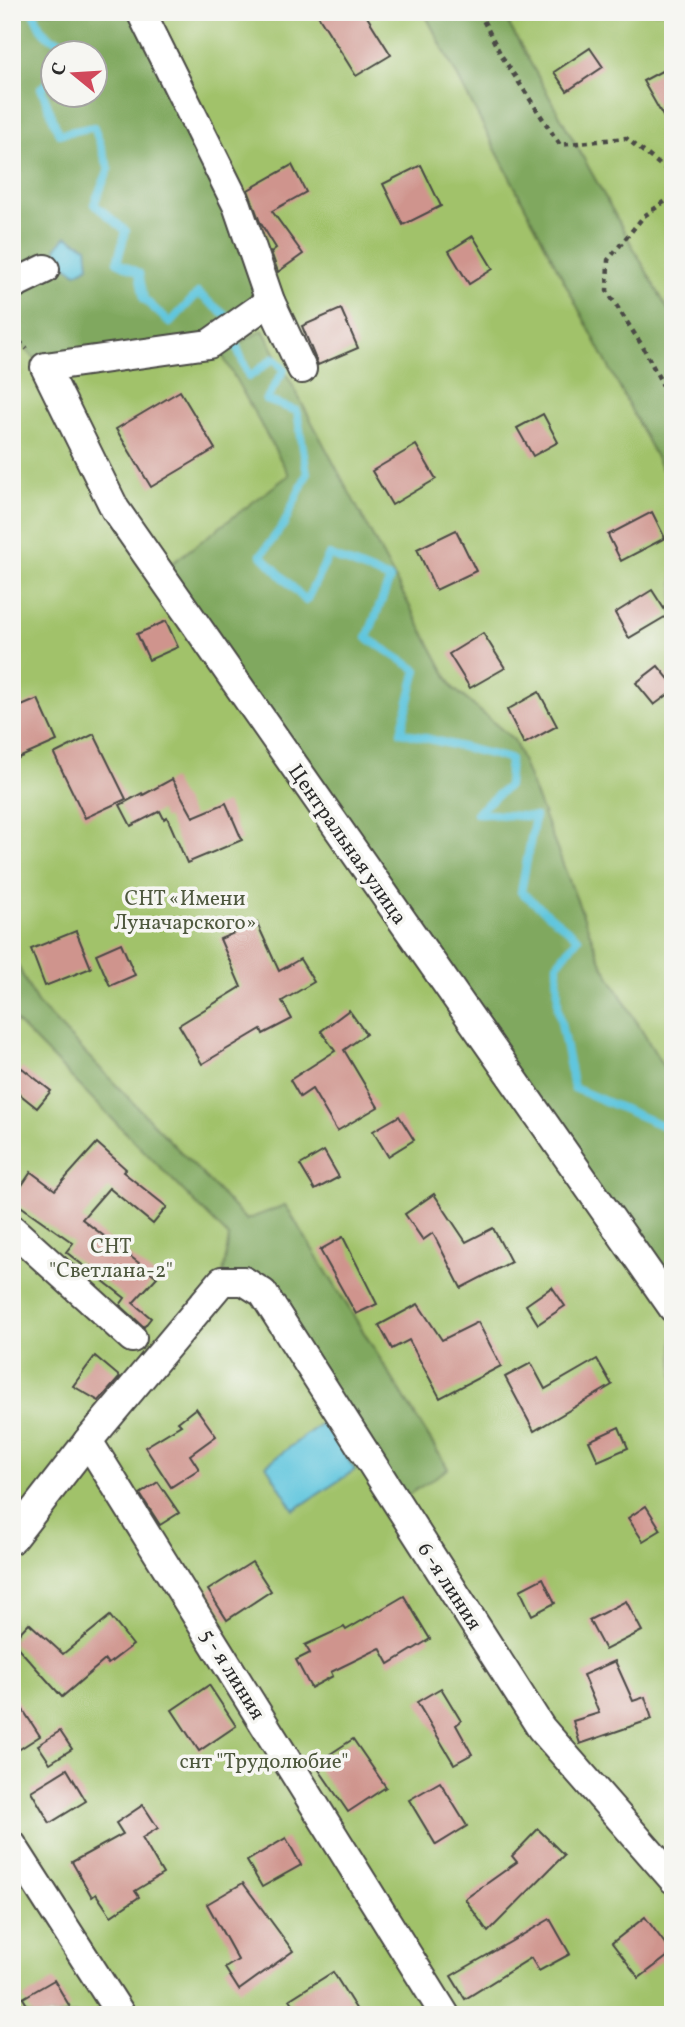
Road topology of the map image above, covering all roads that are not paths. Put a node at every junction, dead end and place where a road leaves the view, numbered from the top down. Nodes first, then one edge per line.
1 (141, 12) edge
2 (45, 269) dead end
3 (12, 285) edge
4 (270, 301) junction
5 (302, 369) dead end
6 (12, 1230) edge
7 (673, 1308) edge
8 (132, 1338) dead end
9 (88, 1441) junction
10 (12, 1539) edge
11 (12, 1845) edge
12 (673, 1879) edge
13 (121, 2015) edge
14 (444, 2015) edge

1 - 4 street
2 - 3 street
4 - 5 street
4 - 7 street, Центральная улица
6 - 8 street
9 - 10 street
9 - 12 street, 6 -я линия
9 - 14 street, 5 - я линия
11 - 13 street

